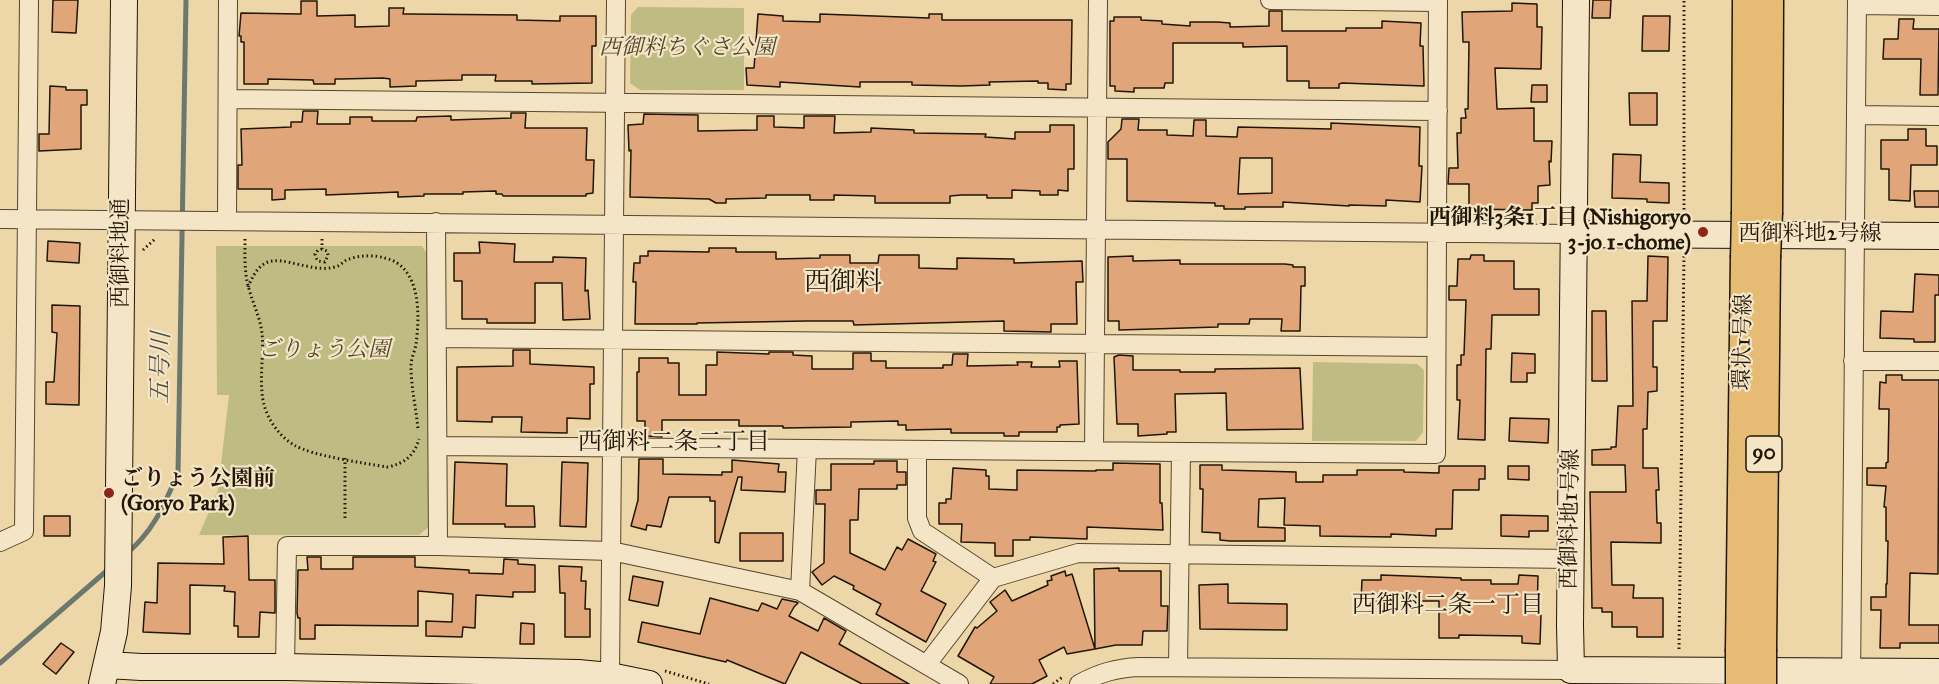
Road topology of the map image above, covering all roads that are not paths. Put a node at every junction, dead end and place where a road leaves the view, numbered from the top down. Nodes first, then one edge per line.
1 (29, 0) edge
2 (124, 0) edge
3 (228, 0) edge
4 (616, 0) edge
5 (1098, 0) edge
6 (1270, 0) edge
7 (1576, 0) edge
8 (1747, 0) edge
9 (1769, 0) edge
10 (1438, 1) edge
11 (1857, 3) edge
12 (1939, 6) edge
13 (228, 99) junction
14 (615, 103) junction
15 (1097, 108) junction
16 (1438, 111) junction
17 (1856, 115) junction
18 (1939, 116) edge
19 (1757, 212) junction
20 (0, 219) edge
21 (27, 219) junction
22 (122, 219) junction
23 (227, 221) junction
24 (436, 222) junction
25 (614, 224) junction
26 (1096, 229) junction
27 (1437, 232) junction
28 (1573, 234) junction
29 (1856, 236) junction
30 (1939, 236) edge
31 (437, 338) junction
32 (613, 339) junction
33 (1095, 344) junction
34 (1436, 346) junction
35 (1853, 361) junction
36 (1939, 361) edge
37 (438, 446) junction
38 (612, 447) junction
39 (807, 449) junction
40 (917, 450) junction
41 (1094, 451) junction
42 (1181, 452) junction
43 (0, 542) edge
44 (438, 546) junction
45 (611, 551) junction
46 (1181, 555) junction
47 (1572, 559) junction
48 (993, 578) junction
49 (800, 591) junction
50 (1751, 649) junction
51 (927, 664) junction
52 (285, 667) junction
53 (1178, 667) junction
54 (1571, 670) junction
55 (1939, 672) edge
56 (105, 674) edge
57 (610, 676) junction
58 (1621, 677) edge
59 (1851, 677) edge
60 (1073, 679) edge
61 (649, 684) edge
62 (959, 684) edge
63 (1740, 684) edge
64 (1762, 684) edge

1 - 21 street
2 - 22 street, 西御料地通
3 - 13 street
4 - 14 street
5 - 15 street
6 - 10 street
7 - 28 street, 西御料地1号線
8 - 19 main road, 環状1号線 / 90
9 - 19 main road, 環状1号線 / 90
10 - 16 street
11 - 12 street
11 - 17 street
13 - 14 street
13 - 23 street
14 - 15 street
14 - 25 street
15 - 16 street
15 - 26 street
16 - 27 street
17 - 18 street
17 - 29 street
19 - 50 main road, 環状1号線 / 90, bridge
20 - 21 street
21 - 22 street
21 - 43 street
22 - 23 street
22 - 56 street, 西御料地通
23 - 24 street
24 - 25 street
24 - 31 street
25 - 26 street
25 - 32 street
26 - 27 street
26 - 33 street
27 - 28 street
27 - 34 street
28 - 29 street, 西御料地2号線
28 - 47 street, 西御料地1号線
29 - 30 street, 西御料地2号線
29 - 35 street
31 - 32 street
31 - 37 street
32 - 33 street
32 - 38 street
33 - 34 street
33 - 41 street
34 - 42 street
35 - 36 street
35 - 59 street
37 - 38 street
37 - 44 street
38 - 39 street
38 - 45 street
39 - 40 street
39 - 49 street
40 - 41 street
40 - 48 street
41 - 42 street
42 - 46 street
44 - 45 street
44 - 52 street
45 - 49 street
45 - 57 street
46 - 47 street
46 - 48 street
46 - 53 street
47 - 54 street, 西御料地1号線
48 - 51 street
49 - 51 street
50 - 63 main road, 環状1号線 / 90, bridge
50 - 64 main road, 環状1号線 / 90, bridge
51 - 62 street
52 - 56 street
52 - 57 street
53 - 54 street
53 - 60 street
54 - 58 street
55 - 59 street
57 - 61 street
58 - 59 street

